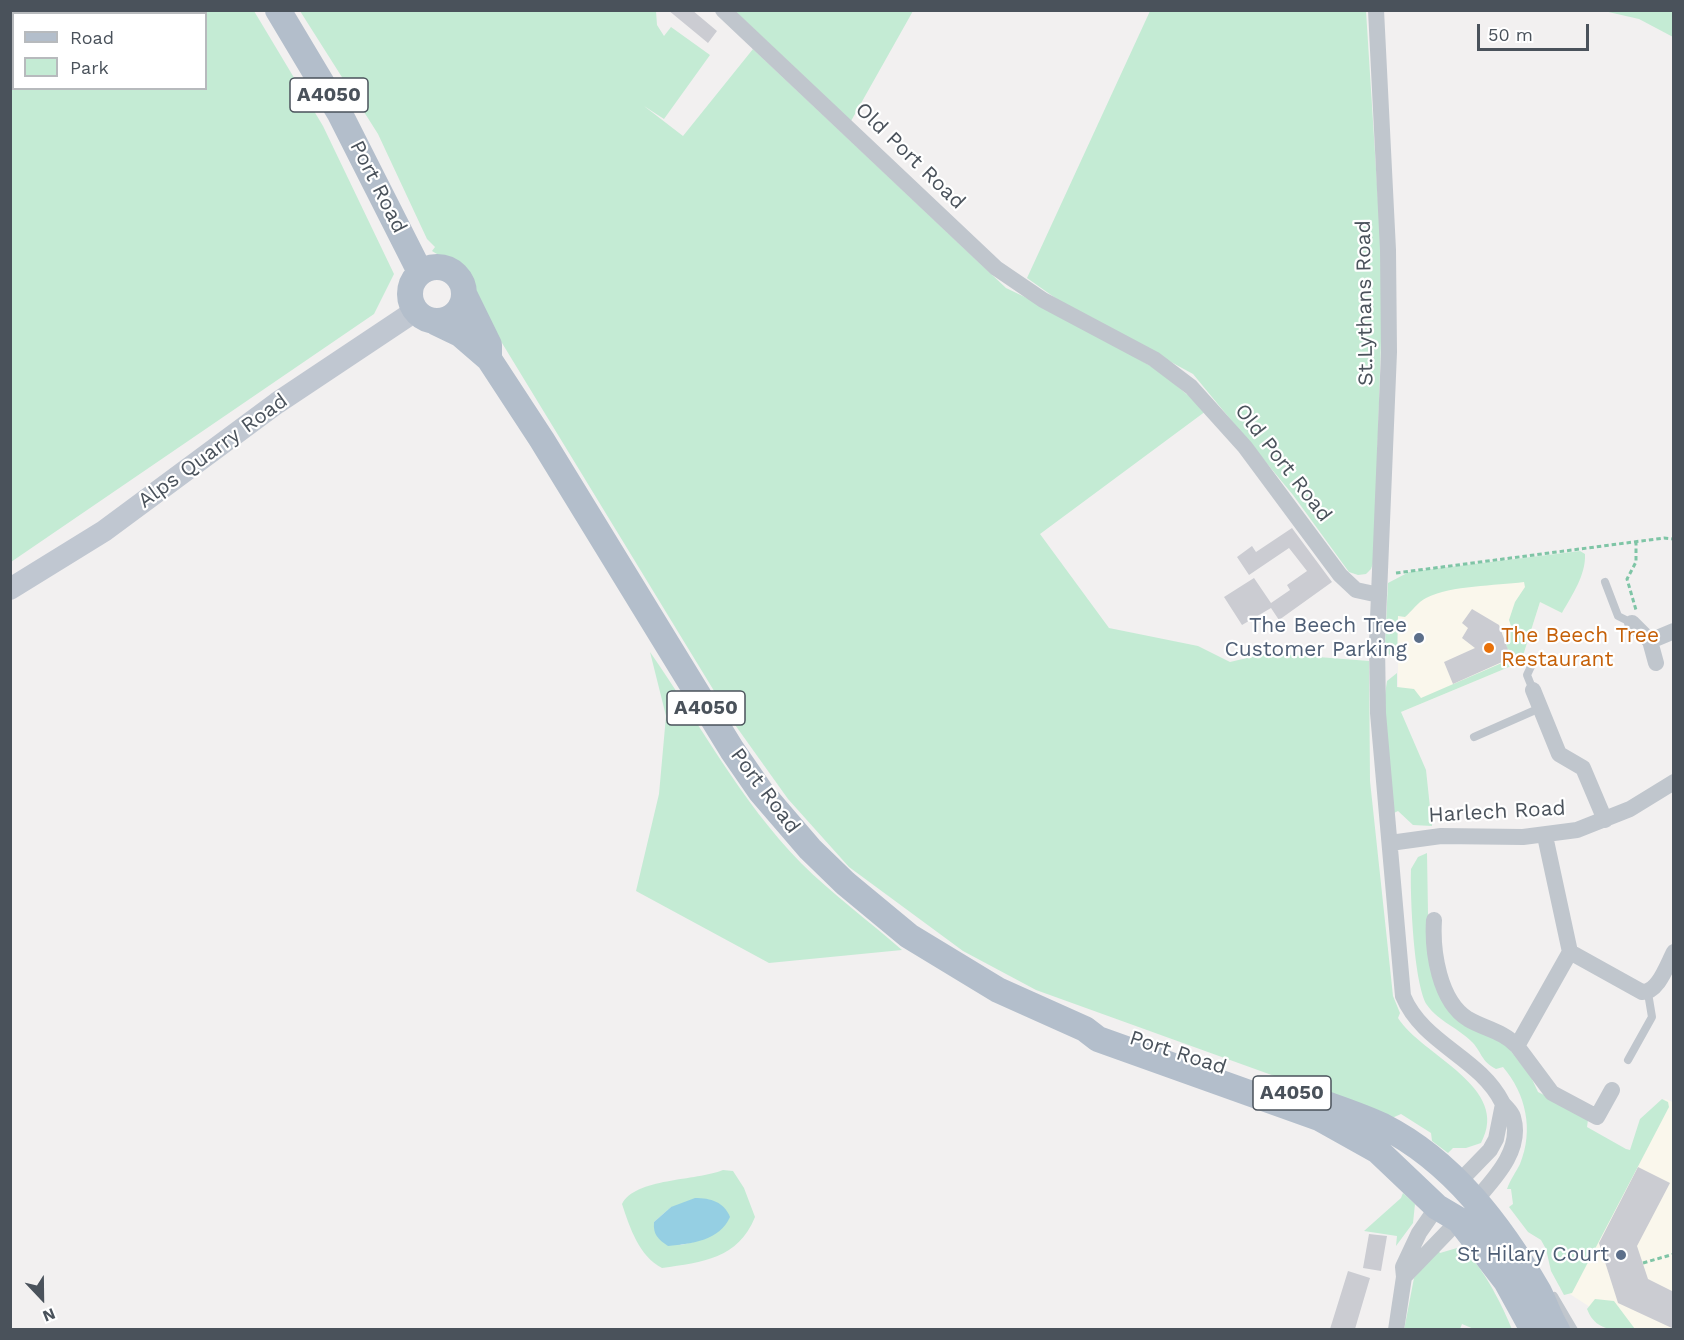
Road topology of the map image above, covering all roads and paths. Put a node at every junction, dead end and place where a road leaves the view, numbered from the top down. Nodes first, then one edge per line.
1 (278, 10) edge
2 (723, 10) edge
3 (1376, 10) edge
4 (420, 272) junction
5 (464, 294) junction
6 (425, 317) junction
7 (489, 359) junction
8 (1674, 539) edge
9 (1636, 541) junction
10 (1381, 576) junction
11 (1605, 582) dead end
12 (10, 589) edge
13 (1630, 591) dead end
14 (1380, 595) junction
15 (1632, 622) joint
16 (1674, 631) edge
17 (1650, 641) junction
18 (1534, 660) dead end
19 (1656, 663) dead end
20 (1533, 690) joint
21 (1540, 708) junction
22 (1474, 737) dead end
23 (1674, 782) edge
24 (1605, 820) junction
25 (1545, 836) junction
26 (1390, 843) junction
27 (1434, 920) dead end
28 (1570, 952) junction
29 (1674, 952) edge
30 (1648, 993) junction
31 (1085, 1029) junction
32 (1517, 1046) junction
33 (1628, 1060) dead end
34 (1612, 1090) dead end
35 (1503, 1104) junction
36 (1464, 1201) junction
37 (1437, 1207) junction
38 (1500, 1214) dead end
39 (1674, 1254) edge
40 (1533, 1263) dead end
41 (1643, 1263) dead end
42 (1404, 1277) junction
43 (1396, 1329) edge
44 (1533, 1329) edge
45 (1557, 1329) edge
46 (1574, 1329) edge

1 - 4 main road, Port Road / A4050
2 - 14 street, Old Port Road
3 - 10 street, St.Lythans Road
4 - 5 main road, A4050
4 - 6 main road
5 - 6 main road
5 - 7 main road, Port Road / A4050
6 - 7 main road, Port Road / A4050
6 - 12 street, Alps Quarry Road
7 - 31 main road, Port Road / A4050
8 - 9 path
9 - 10 path
9 - 13 path
10 - 14 street, St.Lythans Road
11 - 15 lane
14 - 26 street
15 - 17 street
16 - 17 street
17 - 19 street
18 - 20 lane
20 - 21 street, Harlech Road
21 - 22 lane
21 - 24 street, Harlech Road
23 - 24 street, Harlech Road
24 - 25 street, Harlech Road
25 - 26 street, Harlech Road
25 - 28 street
26 - 35 street
27 - 32 street
28 - 30 street
28 - 32 street
29 - 30 street
30 - 33 lane
31 - 36 main road, Port Road / A4050
31 - 37 main road, Port Road / A4050
32 - 34 street
35 - 36 street
35 - 36 street
36 - 37 main road, Port Road / A4050
36 - 38 lane
36 - 42 street
36 - 44 main road, Port Road / A4050
36 - 45 main road, Port Road / A4050
37 - 42 street
39 - 41 path
40 - 46 lane
42 - 43 street

